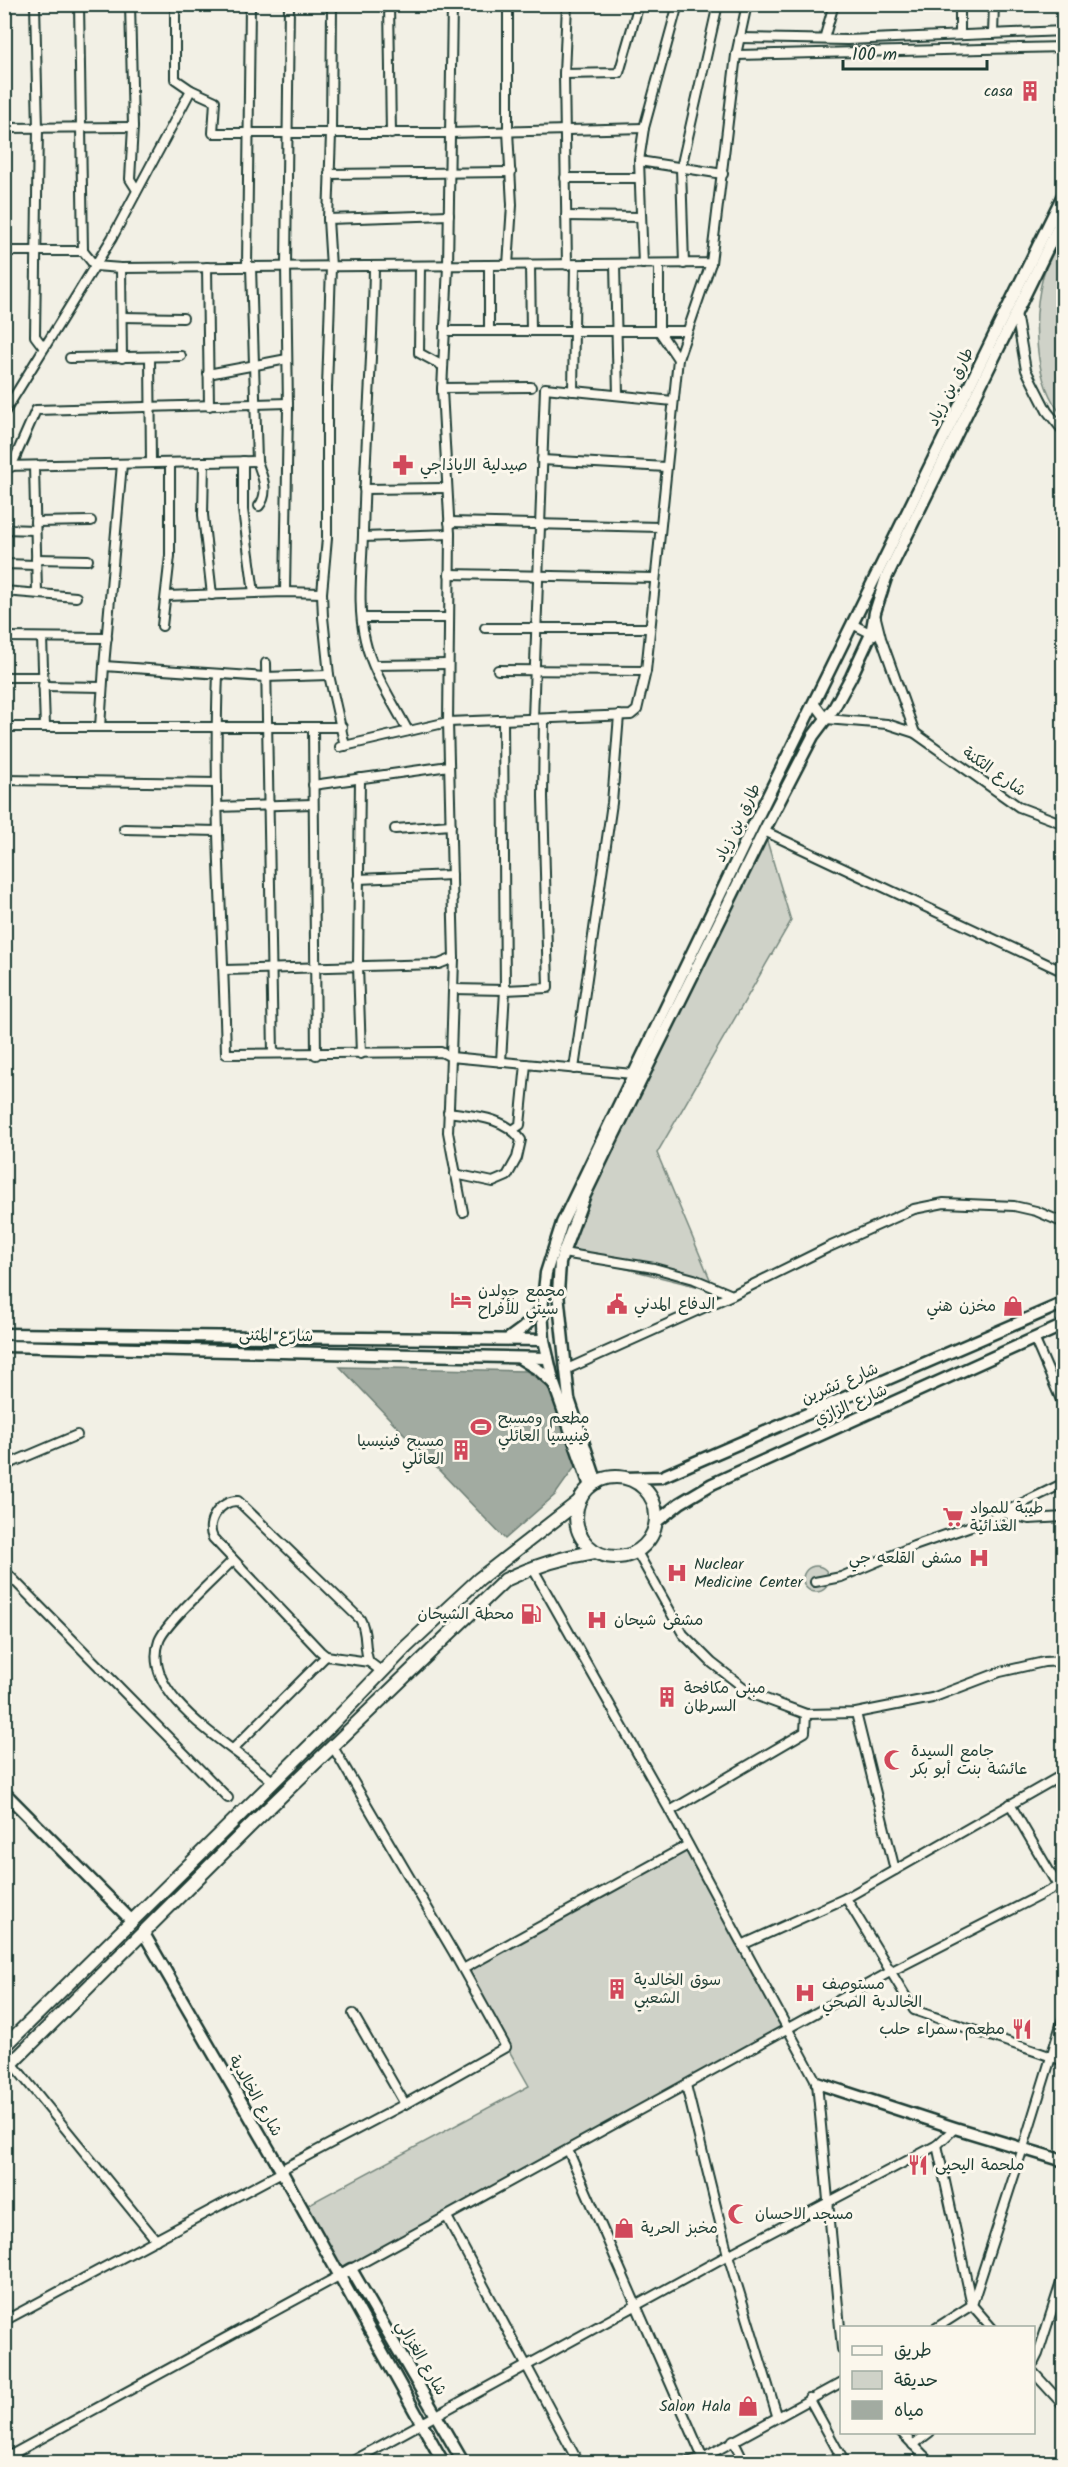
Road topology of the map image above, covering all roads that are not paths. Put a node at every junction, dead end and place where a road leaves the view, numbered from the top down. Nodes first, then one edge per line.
1 (35, 4) edge
2 (80, 4) edge
3 (130, 4) edge
4 (149, 4) edge
5 (195, 4) edge
6 (250, 4) edge
7 (289, 4) edge
8 (332, 4) edge
9 (389, 4) edge
10 (452, 4) edge
11 (508, 4) edge
12 (567, 4) edge
13 (639, 4) edge
14 (678, 4) edge
15 (718, 4) edge
16 (747, 4) edge
17 (834, 4) edge
18 (960, 4) edge
19 (994, 4) edge
20 (178, 5) edge
21 (1064, 31) edge
22 (993, 34) junction
23 (960, 35) junction
24 (739, 38) junction
25 (824, 39) junction
26 (1064, 47) edge
27 (736, 55) junction
28 (564, 74) junction
29 (191, 90) junction
30 (82, 127) junction
31 (4, 128) edge
32 (38, 128) junction
33 (133, 128) junction
34 (644, 128) junction
35 (566, 130) junction
36 (508, 131) junction
37 (249, 133) junction
38 (450, 133) junction
39 (289, 134) junction
40 (331, 134) junction
41 (391, 134) junction
42 (639, 161) junction
43 (681, 168) junction
44 (511, 172) junction
45 (449, 173) junction
46 (329, 174) junction
47 (723, 174) junction
48 (565, 178) junction
49 (639, 178) junction
50 (137, 190) junction
51 (1064, 193) edge
52 (1064, 214) edge
53 (449, 215) junction
54 (566, 216) junction
55 (641, 217) junction
56 (328, 219) junction
57 (37, 250) junction
58 (4, 251) edge
59 (83, 251) junction
60 (711, 263) junction
61 (615, 264) junction
62 (643, 264) junction
63 (659, 264) junction
64 (684, 264) junction
65 (489, 265) junction
66 (508, 265) junction
67 (531, 265) junction
68 (571, 265) junction
69 (95, 266) junction
70 (286, 266) junction
71 (374, 266) junction
72 (420, 266) junction
73 (448, 266) junction
74 (207, 267) junction
75 (249, 267) junction
76 (331, 267) junction
77 (121, 268) junction
78 (1015, 311) junction
79 (122, 318) junction
80 (183, 318) dead end
81 (445, 331) junction
82 (489, 331) junction
83 (531, 331) junction
84 (573, 331) junction
85 (617, 331) junction
86 (659, 331) junction
87 (687, 331) junction
88 (44, 348) junction
89 (181, 356) dead end
90 (150, 357) junction
91 (70, 358) dead end
92 (122, 358) junction
93 (678, 358) junction
94 (287, 359) junction
95 (254, 365) junction
96 (443, 366) junction
97 (208, 374) junction
98 (531, 387) dead end
99 (442, 388) junction
100 (573, 391) junction
101 (618, 395) junction
102 (673, 401) junction
103 (288, 403) junction
104 (255, 405) junction
105 (209, 406) junction
106 (151, 407) junction
107 (4, 413) edge
108 (1064, 432) edge
109 (542, 459) junction
110 (243, 461) junction
111 (257, 461) junction
112 (204, 462) junction
113 (151, 463) junction
114 (170, 463) junction
115 (122, 464) junction
116 (34, 466) junction
117 (666, 466) junction
118 (8, 467) edge
119 (447, 488) junction
120 (364, 489) junction
121 (259, 506) dead end
122 (92, 521) dead end
123 (449, 522) junction
124 (540, 522) junction
125 (35, 526) junction
126 (660, 527) junction
127 (4, 530) edge
128 (450, 534) junction
129 (363, 537) junction
130 (88, 560) dead end
131 (36, 562) junction
132 (4, 564) edge
133 (449, 574) junction
134 (538, 577) junction
135 (655, 578) junction
136 (4, 591) edge
137 (37, 592) junction
138 (285, 592) junction
139 (322, 592) junction
140 (254, 593) junction
141 (212, 595) junction
142 (166, 596) junction
143 (76, 597) dead end
144 (362, 618) junction
145 (448, 618) junction
146 (852, 624) junction
147 (162, 626) dead end
148 (485, 628) dead end
149 (536, 628) junction
150 (649, 628) junction
151 (876, 636) junction
152 (4, 637) edge
153 (42, 638) junction
154 (107, 638) junction
155 (266, 663) dead end
156 (374, 664) junction
157 (448, 664) junction
158 (104, 666) junction
159 (498, 670) dead end
160 (535, 670) junction
161 (646, 671) junction
162 (218, 674) junction
163 (329, 675) junction
164 (4, 677) edge
165 (43, 677) junction
166 (265, 677) junction
167 (43, 686) junction
168 (102, 687) junction
169 (814, 703) junction
170 (619, 715) junction
171 (544, 718) junction
172 (533, 719) junction
173 (826, 719) junction
174 (502, 720) junction
175 (448, 722) junction
176 (4, 727) edge
177 (45, 727) junction
178 (100, 727) junction
179 (216, 727) junction
180 (267, 727) junction
181 (312, 727) junction
182 (342, 727) junction
183 (408, 731) junction
184 (915, 732) junction
185 (449, 766) junction
186 (360, 778) junction
187 (4, 780) edge
188 (217, 783) junction
189 (313, 785) junction
190 (314, 804) junction
191 (268, 805) junction
192 (217, 807) junction
193 (1064, 824) edge
194 (451, 825) junction
195 (124, 829) dead end
196 (395, 829) dead end
197 (218, 831) junction
198 (764, 831) junction
199 (452, 874) junction
200 (358, 879) junction
201 (454, 958) junction
202 (358, 966) junction
203 (316, 967) junction
204 (272, 968) junction
205 (224, 970) junction
206 (1064, 972) edge
207 (453, 989) junction
208 (505, 990) junction
209 (273, 1053) junction
210 (361, 1054) junction
211 (316, 1055) junction
212 (451, 1057) junction
213 (501, 1062) junction
214 (525, 1064) junction
215 (574, 1069) junction
216 (633, 1074) junction
217 (448, 1112) junction
218 (514, 1129) junction
219 (455, 1174) junction
220 (463, 1212) dead end
221 (1064, 1223) edge
222 (563, 1253) junction
223 (732, 1295) junction
224 (1064, 1303) edge
225 (542, 1309) junction
226 (1064, 1325) edge
227 (4, 1334) edge
228 (1034, 1338) junction
229 (508, 1339) junction
230 (545, 1342) junction
231 (562, 1343) junction
232 (4, 1346) edge
233 (518, 1358) junction
234 (548, 1358) junction
235 (565, 1370) junction
236 (551, 1371) junction
237 (554, 1384) junction
238 (1064, 1407) edge
239 (78, 1435) dead end
240 (4, 1466) edge
241 (625, 1478) junction
242 (593, 1484) junction
243 (1064, 1484) edge
244 (578, 1502) junction
245 (1004, 1513) junction
246 (1064, 1517) edge
247 (656, 1522) junction
248 (595, 1552) junction
249 (637, 1552) junction
250 (233, 1560) junction
251 (532, 1567) junction
252 (4, 1570) edge
253 (815, 1582) dead end
254 (326, 1656) junction
255 (1064, 1661) edge
256 (369, 1662) junction
257 (381, 1671) junction
258 (806, 1713) junction
259 (856, 1713) junction
260 (333, 1747) junction
261 (233, 1749) junction
262 (1064, 1774) edge
263 (273, 1782) junction
264 (4, 1792) edge
265 (228, 1798) dead end
266 (1010, 1804) junction
267 (670, 1811) junction
268 (688, 1845) junction
269 (896, 1870) junction
270 (1061, 1884) edge
271 (846, 1898) junction
272 (132, 1921) junction
273 (143, 1932) junction
274 (742, 1945) junction
275 (463, 1969) junction
276 (890, 1972) junction
277 (353, 2014) dead end
278 (1064, 2016) edge
279 (787, 2029) junction
280 (4, 2047) edge
281 (1052, 2057) junction
282 (1064, 2061) edge
283 (8, 2067) edge
284 (817, 2083) junction
285 (686, 2085) junction
286 (405, 2104) junction
287 (955, 2128) junction
288 (937, 2145) junction
289 (1023, 2148) junction
290 (568, 2150) junction
291 (1064, 2161) edge
292 (282, 2172) junction
293 (829, 2202) junction
294 (447, 2217) junction
295 (156, 2240) junction
296 (728, 2255) junction
297 (351, 2269) junction
298 (1064, 2273) edge
299 (339, 2276) junction
300 (972, 2305) junction
301 (636, 2306) junction
302 (4, 2321) edge
303 (939, 2326) edge
304 (990, 2326) edge
305 (840, 2334) edge
306 (1035, 2360) edge
307 (527, 2367) junction
308 (1035, 2374) edge
309 (840, 2383) edge
310 (809, 2398) junction
311 (1064, 2406) edge
312 (436, 2414) junction
313 (777, 2415) junction
314 (421, 2423) junction
315 (903, 2434) edge
316 (929, 2434) edge
317 (733, 2440) junction
318 (913, 2445) junction
319 (8, 2456) edge
320 (703, 2458) junction
321 (843, 2459) edge
322 (927, 2459) edge
323 (351, 2463) edge
324 (443, 2463) edge
325 (463, 2463) edge
326 (578, 2463) edge
327 (687, 2463) edge
328 (744, 2463) edge
329 (828, 2463) edge
330 (912, 2463) edge

1 - 32 street
2 - 30 street
3 - 33 street
4 - 20 street
5 - 20 street
6 - 37 street
7 - 39 street
8 - 40 street
9 - 41 street
10 - 38 street
11 - 36 street
12 - 28 street
13 - 28 street
14 - 34 street
15 - 43 street
16 - 24 street
17 - 25 street
18 - 23 street
19 - 22 street
20 - 29 street
21 - 22 street
22 - 23 street
23 - 25 street
24 - 25 street
24 - 27 street
26 - 27 street
27 - 47 street
28 - 35 street
29 - 37 street
29 - 50 street
30 - 32 street
30 - 33 street
30 - 59 street
31 - 32 street
32 - 57 street
33 - 50 street
34 - 35 street
34 - 42 street
35 - 36 street
35 - 48 street
36 - 38 street
36 - 44 street
37 - 39 street
37 - 75 street
38 - 41 street
38 - 45 street
39 - 40 street
39 - 70 street
40 - 41 street
40 - 46 street
42 - 43 street
42 - 49 street
43 - 47 street
43 - 64 street
44 - 45 street
44 - 66 street
45 - 46 street
45 - 53 street
46 - 56 street
47 - 60 street
48 - 49 street
48 - 54 street
49 - 55 street
50 - 69 street
51 - 146 main road, طارق بن زياد
52 - 78 main road
53 - 56 street
53 - 73 street
54 - 55 street
54 - 68 street
55 - 62 street
56 - 76 street
57 - 58 street
57 - 59 street
57 - 88 street
59 - 69 street
60 - 64 street
60 - 87 street
61 - 62 street
61 - 68 street
61 - 85 street
62 - 63 street
63 - 64 street
63 - 86 street
65 - 66 street
65 - 73 street
65 - 82 street
66 - 67 street
67 - 68 street
67 - 83 street
68 - 84 street
69 - 77 street
69 - 88 street
70 - 75 street
70 - 76 street
70 - 94 street
71 - 72 street
71 - 76 street
71 - 120 street
72 - 73 street
72 - 96 street
73 - 81 street
74 - 75 street
74 - 77 street
74 - 97 street
75 - 95 street
76 - 139 street
77 - 79 street
78 - 108 street
78 - 151 main road
79 - 80 street
79 - 92 street
81 - 82 street
81 - 96 street
82 - 83 street
83 - 84 street
84 - 85 street
84 - 100 street
85 - 86 street
85 - 101 street
86 - 87 street
86 - 93 street
87 - 93 street
88 - 107 street
89 - 90 street
90 - 92 street
90 - 106 street
91 - 92 street
93 - 102 street
94 - 95 street
94 - 103 street
95 - 97 street
95 - 104 street
96 - 99 street
97 - 105 street
98 - 99 street
99 - 119 street
100 - 101 street
100 - 109 street
101 - 102 street
102 - 117 street
103 - 104 street
103 - 138 street
104 - 105 street
104 - 111 street
105 - 106 street
106 - 113 street
106 - 118 street
109 - 117 street
109 - 124 street
110 - 111 street
110 - 112 street
110 - 140 street
111 - 121 street
112 - 114 street
112 - 141 street
113 - 114 street
113 - 115 street
114 - 142 street
115 - 116 street
115 - 154 street
116 - 118 street
116 - 125 street
117 - 126 street
119 - 120 street
119 - 123 street
120 - 129 street
122 - 125 street
123 - 124 street
123 - 128 street
124 - 126 street
124 - 134 street
125 - 127 street
125 - 131 street
126 - 135 street
128 - 129 street
128 - 133 street
129 - 144 street
130 - 131 street
131 - 132 street
131 - 137 street
133 - 134 street
133 - 145 street
134 - 135 street
134 - 149 street
135 - 150 street
136 - 137 street
137 - 143 street
138 - 139 street
138 - 140 street
139 - 163 street
140 - 141 street
141 - 142 street
142 - 147 street
144 - 145 street
144 - 156 street
145 - 157 street
146 - 151 street
146 - 169 main road, طارق بن زياد
148 - 149 street
149 - 150 street
149 - 160 street
150 - 161 street
151 - 173 main road
151 - 184 street
152 - 153 street
153 - 154 street
153 - 165 street
154 - 158 street
155 - 166 street
156 - 157 street
156 - 183 street
157 - 175 street
158 - 162 street
158 - 168 street
159 - 160 street
160 - 161 street
160 - 172 street
161 - 170 street
162 - 166 street
162 - 179 street
163 - 166 street
163 - 182 street
164 - 165 street
165 - 167 street
166 - 180 street
167 - 168 street
167 - 177 street
168 - 178 street
169 - 173 street
169 - 216 main road, طارق بن زياد
170 - 171 street
170 - 215 street
171 - 172 street
171 - 208 street
172 - 174 street
173 - 184 street
173 - 198 main road
174 - 175 street
174 - 208 street
175 - 183 street
175 - 185 street
176 - 177 street
177 - 178 street
178 - 179 street
179 - 180 street
179 - 188 street
180 - 181 street
180 - 191 street
181 - 182 street
181 - 189 street
182 - 183 street
184 - 193 street, شارع الثكنة
185 - 186 street
185 - 194 street
186 - 189 street
186 - 200 street
187 - 188 street
188 - 192 street
189 - 190 street
190 - 191 street
190 - 203 street
191 - 192 street
191 - 204 street
192 - 197 street
194 - 196 street
194 - 199 street
195 - 197 street
197 - 205 street
198 - 206 street
198 - 222 main road
199 - 200 street
199 - 201 street
200 - 202 street
201 - 202 street
201 - 207 street
202 - 203 street
202 - 210 street
203 - 204 street
203 - 211 street
204 - 205 street
204 - 209 street
205 - 209 street
207 - 208 street
207 - 212 street
208 - 213 street
209 - 211 street
210 - 211 street
210 - 212 street
212 - 213 street
212 - 217 street
213 - 214 street
214 - 215 street
214 - 218 street
215 - 216 street
216 - 225 main road, طارق بن زياد
217 - 218 street
217 - 219 street
218 - 219 street
219 - 220 street
221 - 223 street
222 - 223 street
222 - 231 main road
223 - 235 street
224 - 241 main road, شارع تشرين
225 - 229 main road
225 - 230 main road, طارق بن زياد
226 - 228 main road, شارع الرازي
227 - 229 main road, شارع المثنى
228 - 238 street
228 - 247 main road, شارع الرازي
229 - 230 main road, شارع المثنى
230 - 231 main road, شارع المثنى
230 - 234 main road, طارق بن زياد
231 - 235 main road
232 - 233 main road, شارع المثنى
233 - 234 main road, شارع المثنى
233 - 237 main road
234 - 236 main road, طارق بن زياد
235 - 236 main road
235 - 242 main road
236 - 237 main road, طارق بن زياد
237 - 242 main road, طارق بن زياد
239 - 240 street
241 - 242 main road
241 - 247 main road
242 - 244 main road
243 - 245 street
244 - 248 main road
244 - 257 main road
245 - 246 street
245 - 253 street
247 - 249 main road
248 - 249 main road
248 - 251 main road
249 - 258 street
250 - 254 street
250 - 256 street
250 - 261 street
251 - 260 main road
251 - 267 street
252 - 265 street
254 - 256 street
254 - 261 street
255 - 259 street
256 - 257 street
257 - 263 main road
258 - 259 street
258 - 267 street
259 - 269 street
260 - 273 main road
260 - 275 street
261 - 263 street
262 - 266 street
263 - 272 main road
264 - 272 main road
266 - 269 street
266 - 270 street
267 - 268 street
268 - 274 street
268 - 275 street
269 - 271 street
270 - 276 street
271 - 274 street
271 - 276 street
272 - 280 main road
273 - 283 main road
273 - 292 main road, شارع الخالدية
274 - 279 street
275 - 286 street
276 - 279 street
276 - 281 street
277 - 286 street
278 - 281 street
279 - 284 street
279 - 285 street
281 - 282 street
281 - 289 street
283 - 295 street
284 - 287 main road
284 - 293 street
285 - 290 street
285 - 296 street
286 - 292 street
287 - 288 street
287 - 289 main road
288 - 293 street
288 - 300 street
289 - 291 main road
289 - 300 street
290 - 294 street
290 - 301 street
292 - 295 street
292 - 299 main road, شارع الخالدية
293 - 296 street
293 - 305 street
294 - 297 street
294 - 307 street
295 - 302 street
296 - 301 street
296 - 313 street
297 - 299 main road
297 - 312 main road, شارع الغزالي
298 - 306 street
299 - 314 main road, شارع الخالدية
299 - 319 street
300 - 303 street
300 - 304 street
301 - 307 street
301 - 320 street
307 - 312 street
307 - 326 street
308 - 311 street
309 - 310 street
310 - 313 street
310 - 321 street
312 - 314 street
312 - 325 main road, شارع الغزالي
313 - 317 street
314 - 323 street
314 - 324 main road, شارع الخالدية
315 - 318 street
316 - 318 street
317 - 320 street
317 - 328 street
318 - 322 street
320 - 327 street
321 - 329 street
322 - 330 street

